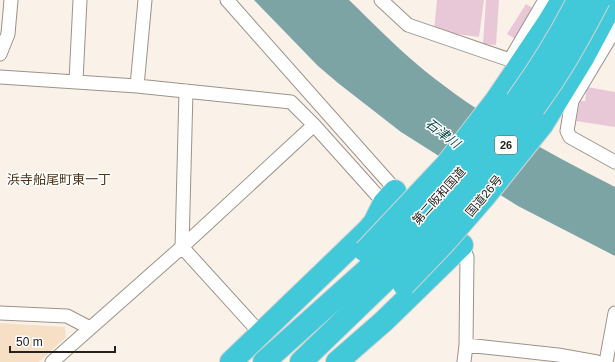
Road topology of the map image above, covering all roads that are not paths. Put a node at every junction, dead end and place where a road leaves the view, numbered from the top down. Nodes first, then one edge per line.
1 (80, 0) edge
2 (144, 0) edge
3 (227, 0) edge
4 (381, 0) edge
5 (545, 0) edge
6 (562, 0) edge
7 (578, 0) edge
8 (600, 0) edge
9 (614, 0) edge
10 (7, 6) edge
11 (615, 29) edge
12 (0, 54) edge
13 (0, 77) edge
14 (76, 82) junction
15 (137, 86) junction
16 (186, 91) junction
17 (314, 125) junction
18 (615, 162) edge
19 (389, 197) junction
20 (462, 245) junction
21 (182, 246) junction
22 (385, 267) junction
23 (0, 313) edge
24 (615, 313) edge
25 (90, 328) junction
26 (261, 334) junction
27 (466, 345) junction
28 (265, 361) edge
29 (52, 362) edge
30 (231, 362) edge
31 (301, 362) edge
32 (318, 362) edge
33 (337, 362) edge
34 (464, 362) edge
35 (597, 362) edge
36 (606, 362) edge

1 - 14 street
2 - 15 street
3 - 19 street
4 - 5 street
6 - 22 highway, 国道26号 / 26, bridge
7 - 22 highway, 第二阪和国道 / 26, bridge
8 - 22 highway, 第二阪和国道 / 26, bridge
9 - 22 highway, 国道26号 / 26, bridge
10 - 12 street
11 - 18 street
13 - 14 street
14 - 15 street
15 - 16 street
16 - 17 street
16 - 21 street
17 - 19 street
17 - 21 street
19 - 20 street
19 - 26 highway
20 - 27 street
20 - 33 highway
21 - 25 street
21 - 26 street
22 - 28 highway, 国道26号 / 26
22 - 31 highway, 第二阪和国道 / 26
22 - 32 highway, 国道26号 / 26
23 - 25 street
24 - 36 street
25 - 29 street
26 - 30 highway
27 - 34 street
27 - 35 street

